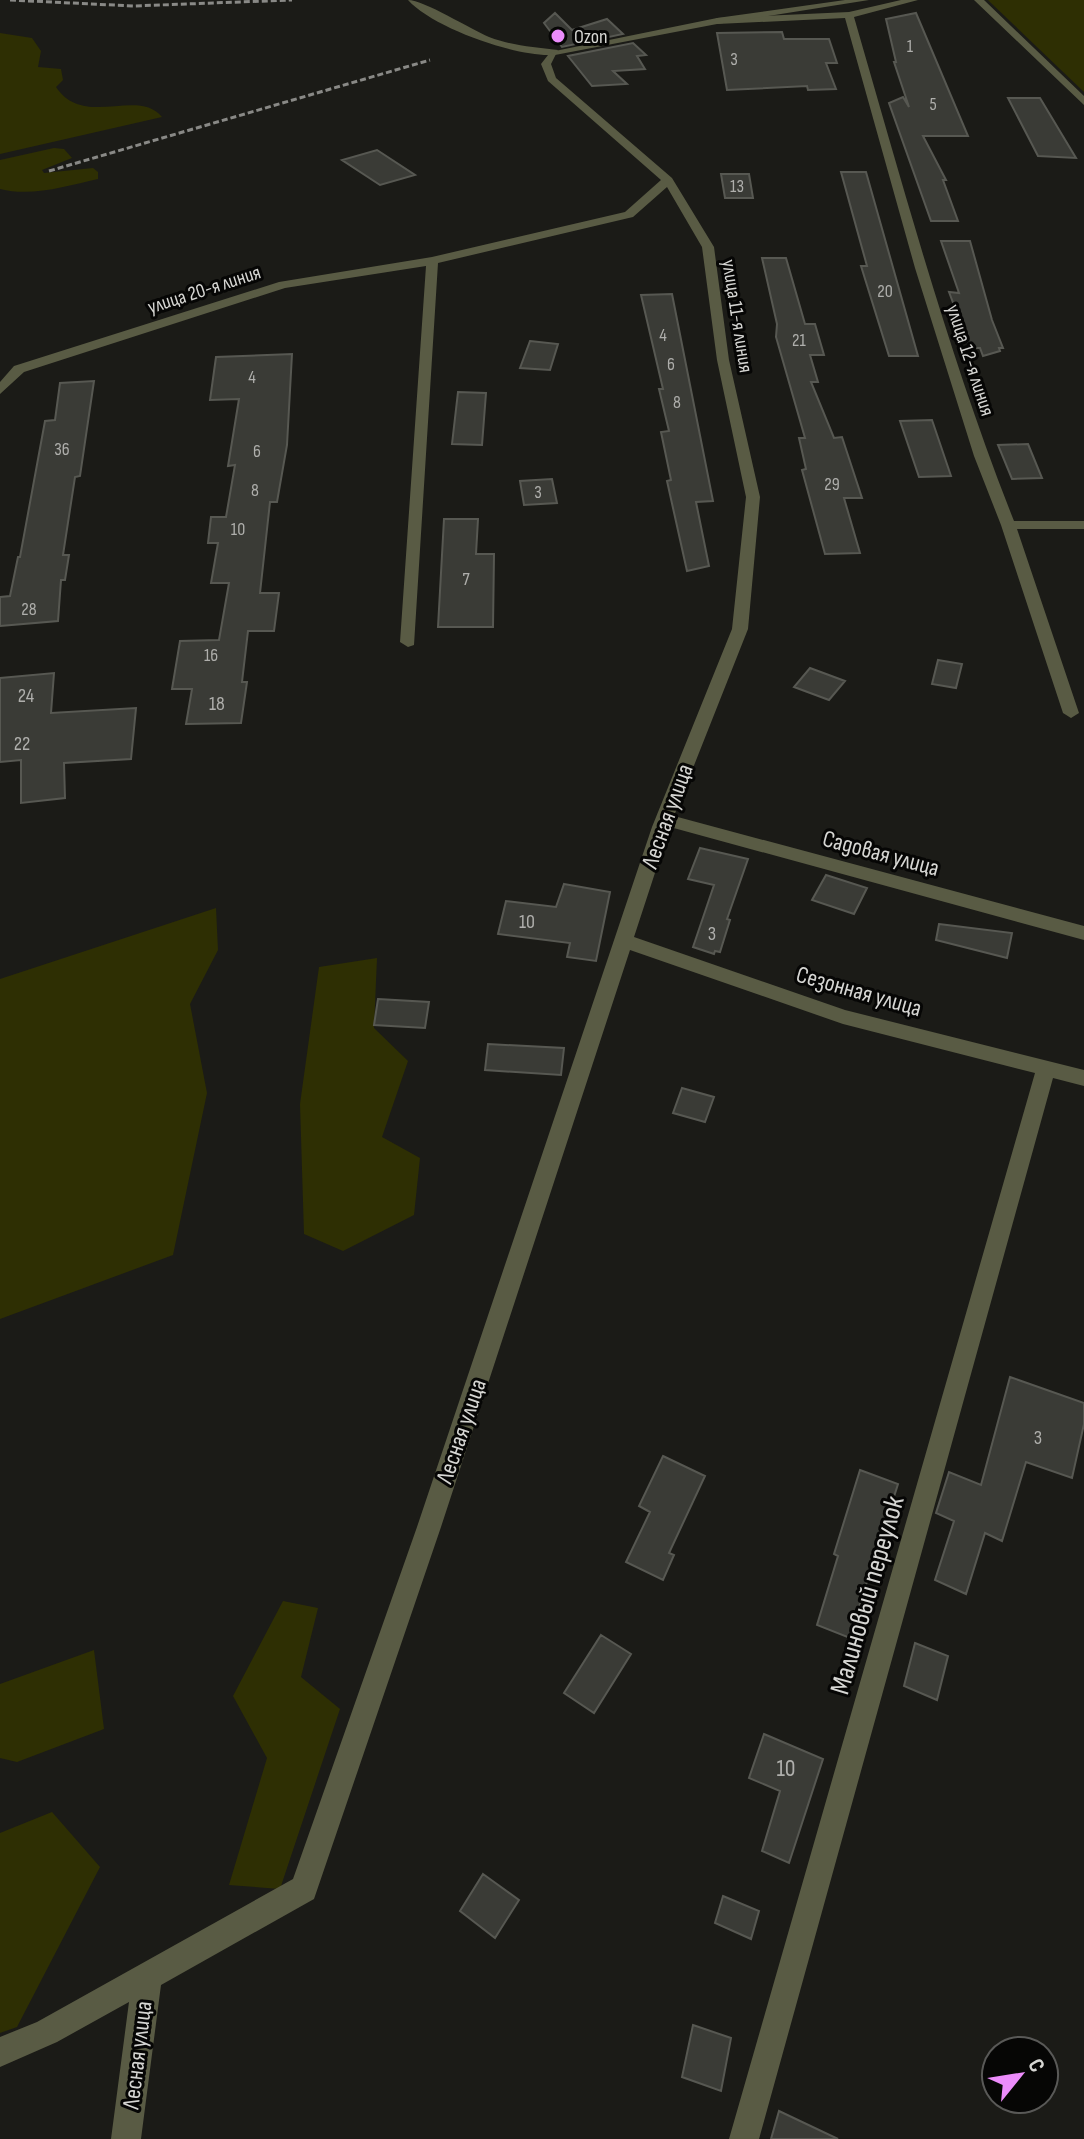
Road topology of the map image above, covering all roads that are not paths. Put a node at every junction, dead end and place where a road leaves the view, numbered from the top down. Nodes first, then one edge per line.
1 (413, 0) edge
2 (864, 0) edge
3 (913, 0) edge
4 (979, 0) edge
5 (849, 15) junction
6 (717, 21) junction
7 (555, 52) junction
8 (1084, 102) edge
9 (668, 180) junction
10 (432, 261) junction
11 (0, 390) edge
12 (1008, 525) junction
13 (1084, 525) edge
14 (408, 642) dead end
15 (732, 648) joint
16 (1071, 713) dead end
17 (664, 819) junction
18 (1084, 933) edge
19 (625, 941) junction
20 (1046, 1068) junction
21 (1084, 1078) edge
22 (147, 1977) junction
23 (0, 2052) edge
24 (126, 2139) edge
25 (744, 2139) edge

1 - 7 street
2 - 6 street
3 - 5 street
4 - 8 street
5 - 6 street
5 - 12 street, улица 12-я линия
6 - 7 street
7 - 9 street, улица 11-я линия
9 - 10 street, улица 20-я линия
9 - 15 street, улица 11-я линия
10 - 11 street, улица 20-я линия
10 - 14 street
12 - 13 street
12 - 16 street, улица 12-я линия
15 - 17 street, Лесная улица
17 - 18 street, Садовая улица
17 - 19 street, Лесная улица
19 - 20 street, Сезонная улица
19 - 22 street, Лесная улица
20 - 21 street, Сезонная улица
20 - 25 street, Малиновый переулок
22 - 23 street
22 - 24 street, Лесная улица

